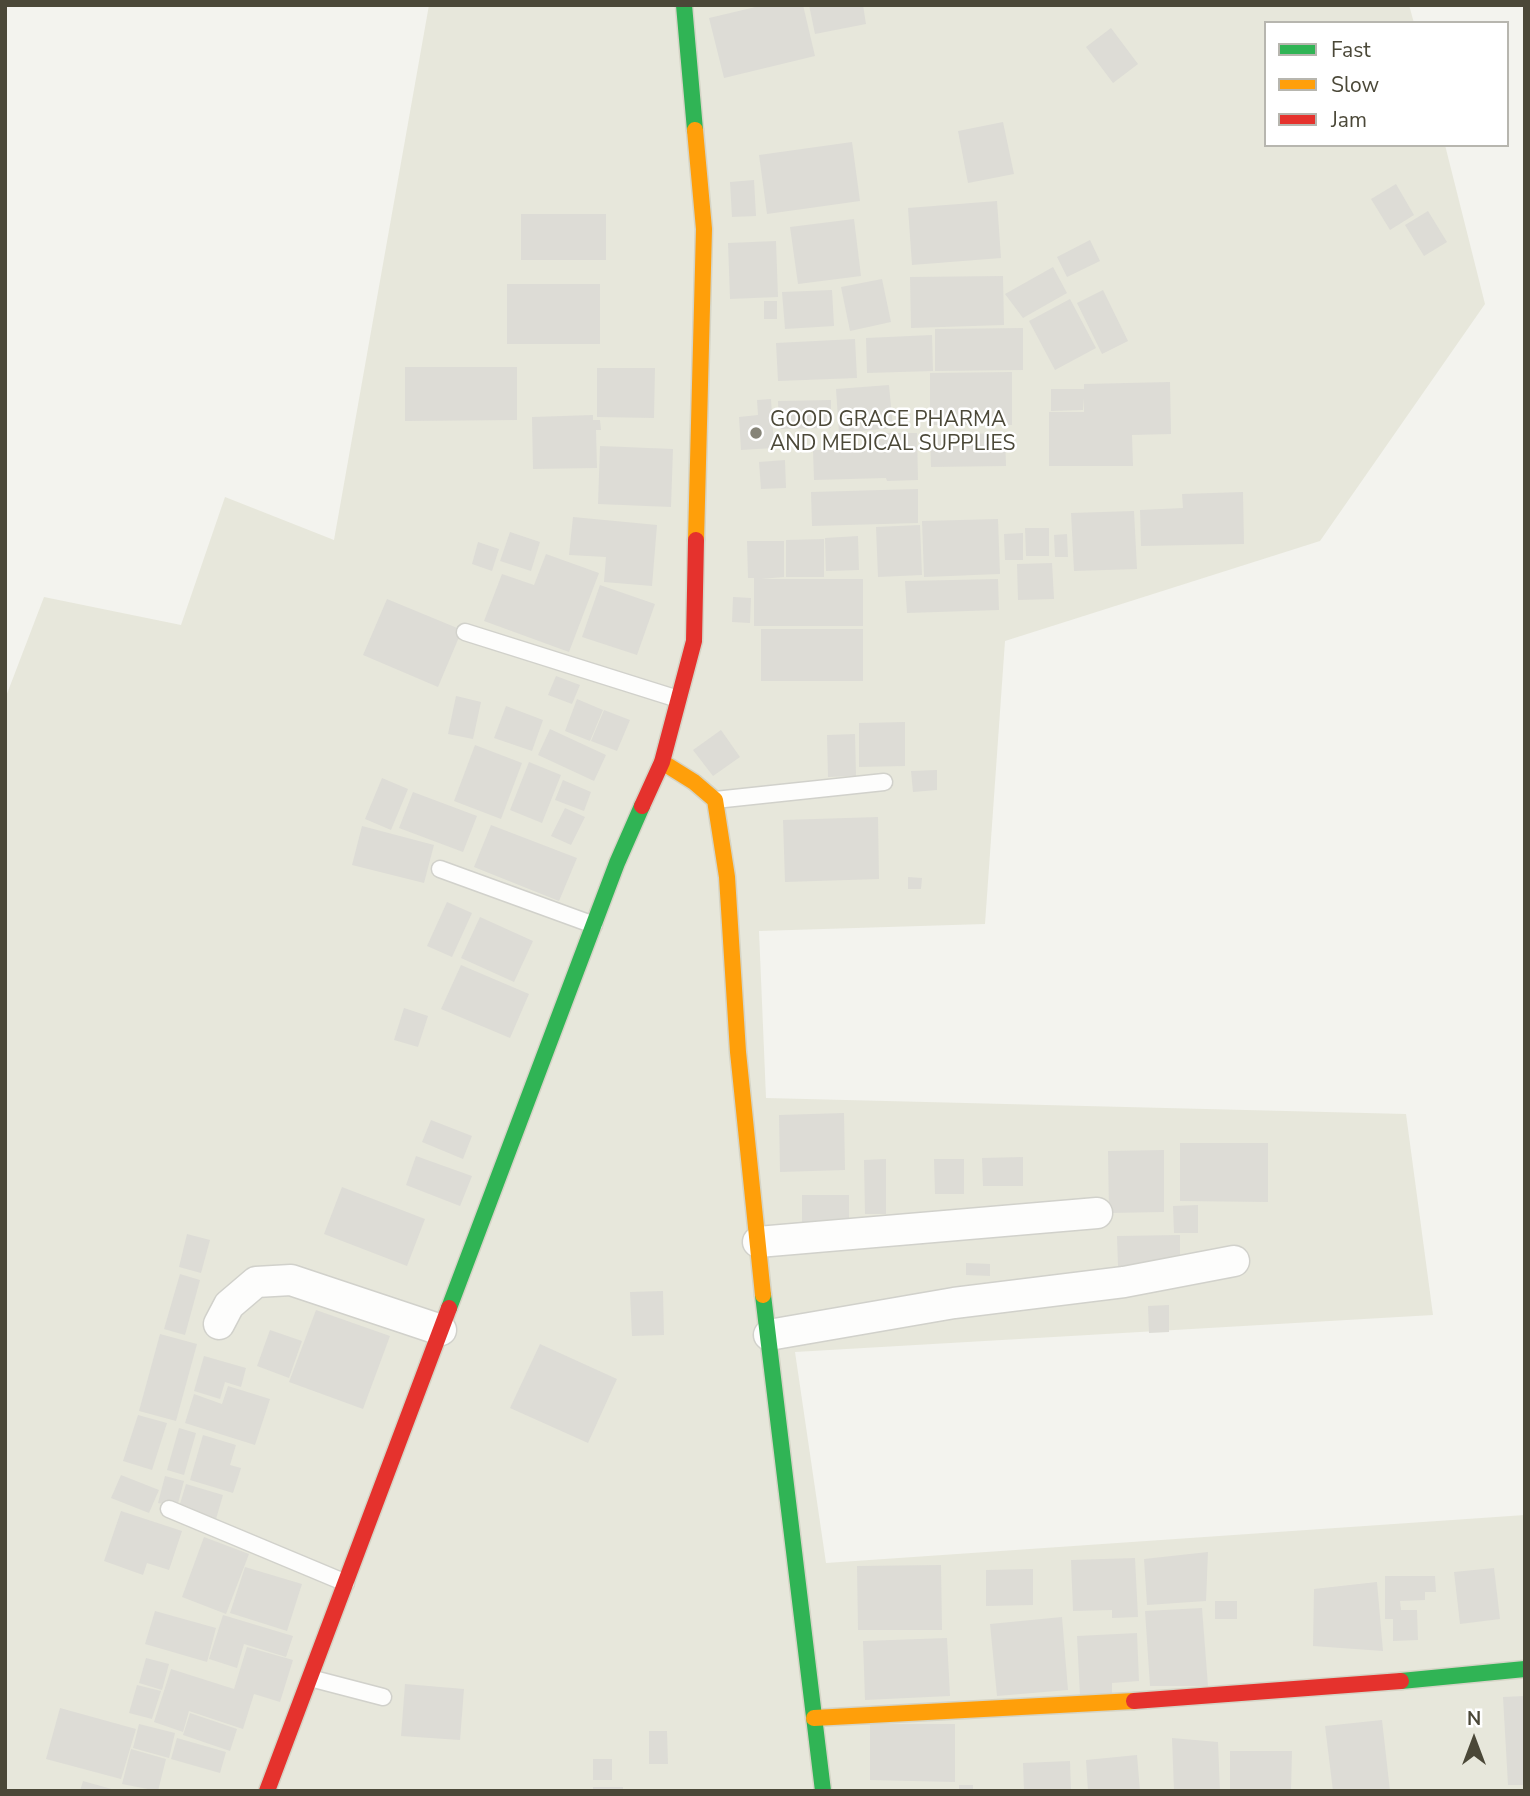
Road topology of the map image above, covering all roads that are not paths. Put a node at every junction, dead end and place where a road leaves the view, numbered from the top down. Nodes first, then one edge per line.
1 (684, 5) edge
2 (465, 632) dead end
3 (678, 699) junction
4 (662, 762) junction
5 (884, 782) dead end
6 (715, 800) junction
7 (440, 869) dead end
8 (594, 925) junction
9 (1097, 1213) dead end
10 (758, 1242) junction
11 (1234, 1261) dead end
12 (219, 1324) dead end
13 (441, 1330) junction
14 (769, 1335) junction
15 (169, 1509) dead end
16 (346, 1583) junction
17 (1525, 1669) edge
18 (310, 1678) junction
19 (383, 1697) dead end
20 (814, 1718) junction
21 (267, 1791) edge
22 (823, 1791) edge

1 - 3 street
2 - 3 lane
3 - 4 street
4 - 6 street
4 - 8 street
5 - 6 lane
6 - 10 street
7 - 8 lane
8 - 13 street
9 - 10 street
10 - 14 street
11 - 14 street
12 - 13 street
13 - 16 street
14 - 20 street
15 - 16 lane
16 - 18 street
17 - 20 street
18 - 19 lane
18 - 21 street
20 - 22 street

